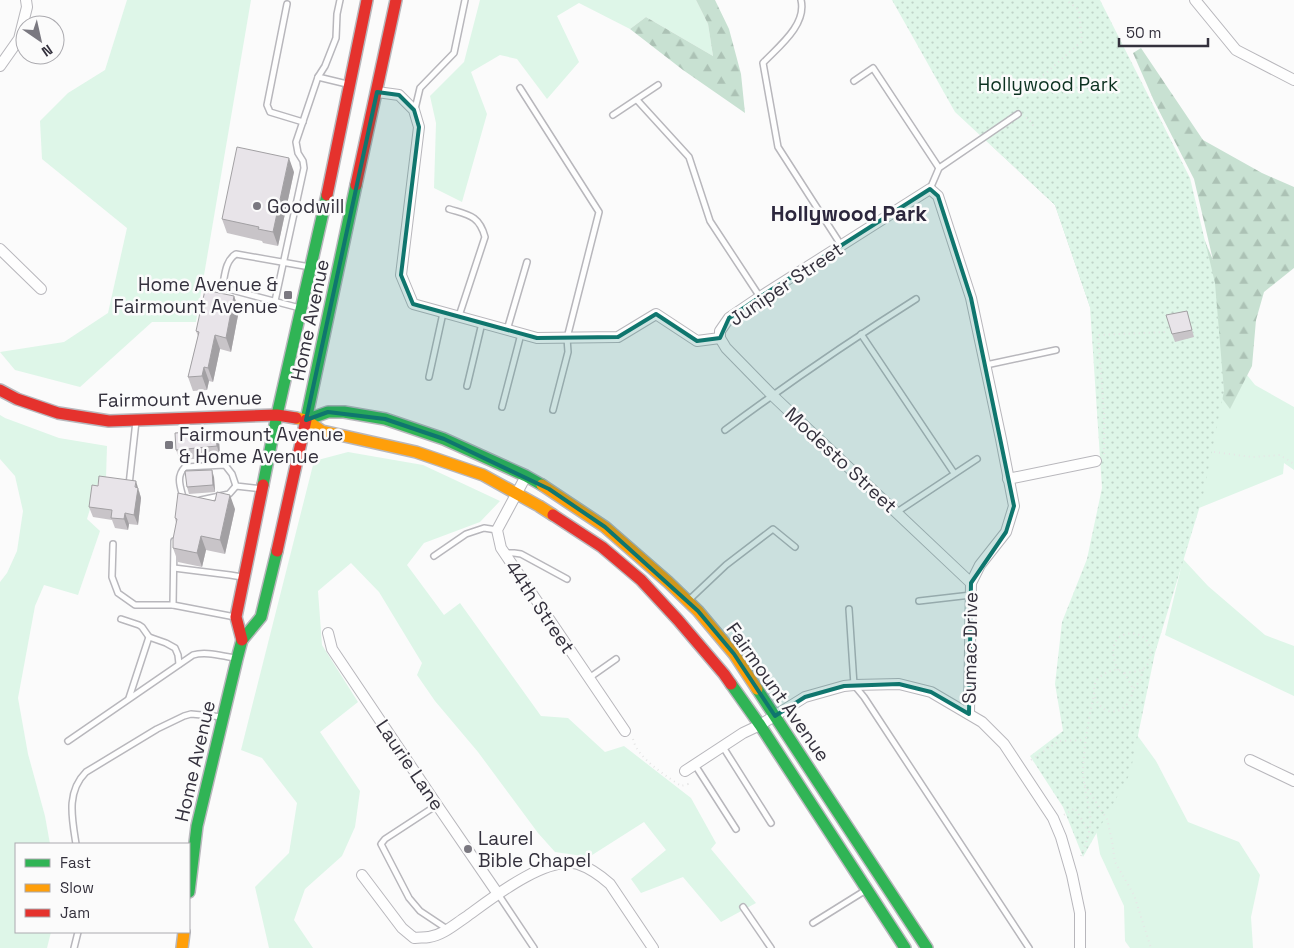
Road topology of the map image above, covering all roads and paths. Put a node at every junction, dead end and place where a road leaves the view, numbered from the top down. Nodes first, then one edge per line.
1 (26, 0) edge
2 (340, 0) edge
3 (367, 0) edge
4 (396, 0) edge
5 (465, 0) edge
6 (801, 0) edge
7 (1066, 0) edge
8 (1195, 0) edge
9 (287, 4) dead end
10 (0, 66) edge
11 (318, 77) junction
12 (1294, 80) edge
13 (854, 81) dead end
14 (349, 85) junction
15 (658, 85) dead end
16 (520, 88) dead end
17 (377, 92) junction
18 (1016, 96) dead end
19 (637, 100) junction
20 (414, 110) junction
21 (1018, 114) dead end
22 (613, 115) dead end
23 (1024, 120) dead end
24 (303, 122) junction
25 (1034, 126) dead end
26 (939, 168) junction
27 (930, 189) junction
28 (449, 209) dead end
29 (841, 246) junction
30 (0, 249) edge
31 (284, 262) junction
32 (527, 262) dead end
33 (310, 267) junction
34 (41, 289) dead end
35 (760, 297) junction
36 (916, 298) dead end
37 (275, 301) junction
38 (301, 308) junction
39 (443, 313) junction
40 (459, 317) junction
41 (482, 323) junction
42 (507, 330) junction
43 (1166, 332) dead end
44 (521, 334) junction
45 (720, 334) junction
46 (861, 334) junction
47 (567, 338) junction
48 (1056, 350) dead end
49 (985, 365) junction
50 (429, 377) dead end
51 (467, 386) dead end
52 (0, 390) edge
53 (772, 395) junction
54 (502, 407) dead end
55 (553, 410) dead end
56 (277, 415) junction
57 (136, 420) junction
58 (306, 420) junction
59 (725, 430) dead end
60 (1214, 452) dead end
61 (977, 459) dead end
62 (1096, 461) joint
63 (1294, 464) edge
64 (954, 474) junction
65 (526, 476) junction
66 (1008, 479) junction
67 (129, 485) edge
68 (236, 486) junction
69 (262, 489) junction
70 (517, 493) junction
71 (897, 512) junction
72 (497, 530) junction
73 (174, 539) edge
74 (113, 544) dead end
75 (795, 547) dead end
76 (504, 553) junction
77 (434, 556) dead end
78 (174, 568) junction
79 (245, 578) junction
80 (568, 579) dead end
81 (971, 582) junction
82 (971, 595) junction
83 (688, 601) junction
84 (919, 601) dead end
85 (173, 605) junction
86 (849, 609) dead end
87 (236, 617) junction
88 (121, 619) dead end
89 (328, 633) dead end
90 (149, 637) junction
91 (242, 640) junction
92 (616, 658) dead end
93 (238, 659) junction
94 (179, 664) junction
95 (1143, 668) junction
96 (1118, 670) junction
97 (1123, 673) junction
98 (588, 678) junction
99 (854, 685) junction
100 (1133, 689) junction
101 (1094, 693) junction
102 (129, 699) junction
103 (969, 714) junction
104 (775, 716) junction
105 (224, 717) junction
106 (760, 725) junction
107 (625, 731) joint
108 (1086, 740) junction
109 (68, 741) dead end
110 (722, 746) junction
111 (1031, 760) dead end
112 (1250, 760) dead end
113 (695, 764) junction
114 (685, 771) joint
115 (1294, 781) edge
116 (1084, 784) junction
117 (436, 805) junction
118 (1064, 815) dead end
119 (772, 823) dead end
120 (736, 829) dead end
121 (1089, 832) junction
122 (76, 843) edge
123 (1081, 856) dead end
124 (362, 875) dead end
125 (190, 884) edge
126 (867, 890) junction
127 (498, 894) junction
128 (743, 907) dead end
129 (813, 922) dead end
130 (447, 930) junction
131 (78, 933) edge
132 (184, 933) edge
133 (74, 948) edge
134 (182, 948) edge
135 (534, 948) edge
136 (653, 948) edge
137 (771, 948) edge
138 (904, 948) edge
139 (927, 948) edge
140 (1029, 948) edge
141 (1080, 948) edge
142 (1151, 948) edge

1 - 10 street
2 - 11 lane
3 - 14 main road, Home Avenue
4 - 17 main road, Home Avenue
5 - 20 lane
6 - 29 lane
7 - 18 path
8 - 12 street
9 - 24 lane
11 - 14 lane
11 - 24 lane
13 - 26 lane
14 - 33 main road, Home Avenue
15 - 19 lane
16 - 47 lane
17 - 20 street
17 - 58 main road, Home Avenue
19 - 22 lane
19 - 35 lane
20 - 39 street
21 - 26 lane
23 - 25 path
24 - 31 lane
26 - 27 lane
27 - 29 street, Juniper Street
27 - 49 street, Sumac Drive
28 - 40 lane
29 - 35 street, Juniper Street
30 - 34 street
31 - 33 lane
31 - 37 lane
31 - 37 lane
32 - 42 lane
33 - 38 main road, Home Avenue
35 - 45 street, Juniper Street
36 - 46 lane
37 - 38 lane
38 - 56 main road, Home Avenue
39 - 40 street
39 - 50 lane
40 - 41 street
41 - 42 street
41 - 51 lane
42 - 44 street
43 - 62 path
44 - 47 street
44 - 54 lane
45 - 47 street
45 - 53 street, Modesto Street
46 - 53 lane
46 - 64 lane
47 - 55 lane
48 - 49 lane
49 - 66 street, Sumac Drive
52 - 57 main road, Fairmount Avenue
53 - 59 lane
53 - 71 street, Modesto Street
56 - 57 main road, Fairmount Avenue
56 - 58 main road, Fairmount Avenue
56 - 69 main road, Home Avenue
57 - 67 lane
58 - 65 main road, Fairmount Avenue
58 - 70 main road, Fairmount Avenue
58 - 91 main road, Home Avenue
60 - 63 path
61 - 64 lane
62 - 66 street
64 - 71 lane
65 - 70 street
65 - 83 main road, Fairmount Avenue
66 - 81 street, Sumac Drive
68 - 68 lane
68 - 69 lane
69 - 79 main road, Home Avenue
70 - 72 street
70 - 106 main road, Fairmount Avenue
71 - 81 street, Modesto Street
72 - 76 street, 44th Street
72 - 77 lane
73 - 78 lane
74 - 85 lane
75 - 83 lane
76 - 80 lane
76 - 98 street, 44th Street
78 - 79 lane
78 - 85 lane
79 - 87 main road, Home Avenue
81 - 82 street, Sumac Drive
82 - 84 lane
82 - 103 street, Sumac Drive
83 - 104 main road, Fairmount Avenue
85 - 87 lane
86 - 99 lane
87 - 91 main road, Home Avenue
88 - 90 lane
89 - 117 street, Laurie Lane
90 - 94 lane
90 - 102 lane
91 - 93 main road, Home Avenue
92 - 98 lane
93 - 94 lane
93 - 105 main road, Home Avenue
94 - 102 lane
95 - 96 path
95 - 97 path
95 - 100 path
96 - 97 path
96 - 101 path
97 - 100 path
98 - 107 street, 44th Street
99 - 103 street
99 - 104 street
99 - 140 lane
100 - 101 path
101 - 108 path
102 - 109 lane
103 - 141 street, Sumac Drive
104 - 106 street
104 - 139 main road, Fairmount Avenue
105 - 122 lane
105 - 125 main road, Home Avenue
106 - 110 street
106 - 126 main road, Fairmount Avenue
107 - 114 path
108 - 111 path
108 - 116 path
110 - 113 street
110 - 119 lane
112 - 115 street
113 - 114 street
113 - 120 lane
116 - 121 path
116 - 142 path
117 - 127 street, Laurie Lane
117 - 130 lane
118 - 121 path
121 - 123 path
124 - 130 street
126 - 129 lane
126 - 138 main road, Fairmount Avenue
127 - 130 street
127 - 135 lane
127 - 136 street
128 - 137 lane
131 - 133 lane
132 - 134 main road

